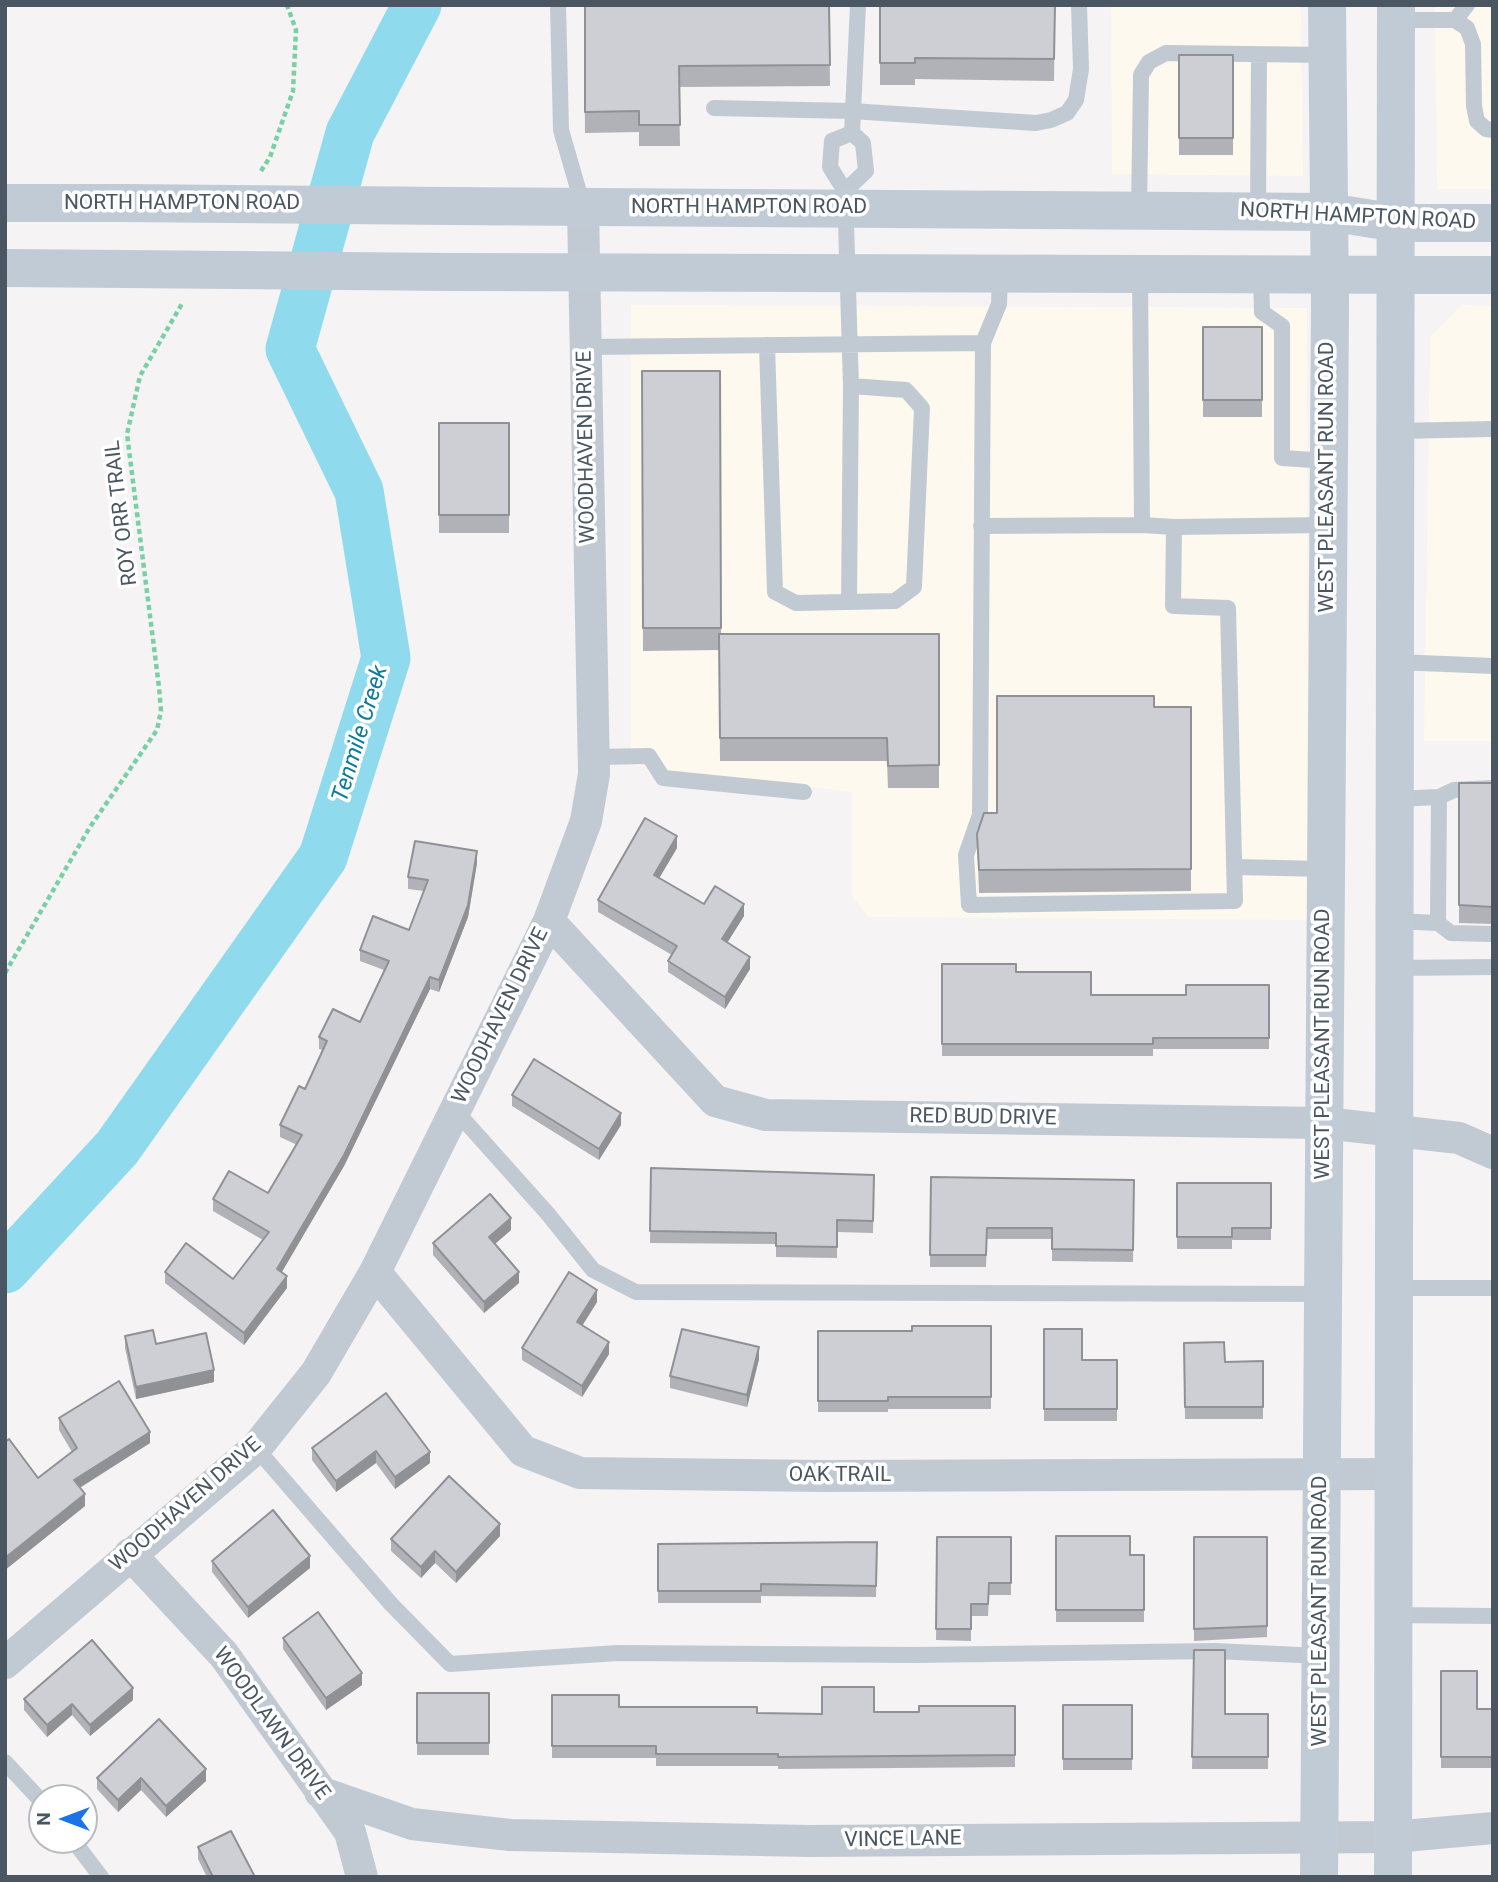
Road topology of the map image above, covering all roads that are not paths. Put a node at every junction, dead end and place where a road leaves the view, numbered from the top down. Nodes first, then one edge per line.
1 (558, 5) edge
2 (858, 5) edge
3 (1079, 5) edge
4 (1327, 5) edge
5 (1466, 5) edge
6 (1396, 13) edge
7 (1455, 20) junction
8 (1259, 55) junction
9 (1328, 55) junction
10 (714, 108) dead end
11 (851, 111) junction
12 (1493, 130) edge
13 (852, 134) junction
14 (845, 200) junction
15 (5, 203) edge
16 (583, 207) junction
17 (1139, 211) junction
18 (1258, 211) junction
19 (1329, 212) junction
20 (1397, 223) junction
21 (1493, 223) edge
22 (5, 268) edge
23 (583, 274) junction
24 (847, 274) junction
25 (1000, 274) junction
26 (1140, 274) junction
27 (1261, 274) junction
28 (1329, 275) junction
29 (1397, 275) junction
30 (1493, 275) edge
31 (982, 343) junction
32 (767, 345) junction
33 (848, 345) junction
34 (584, 347) junction
35 (851, 386) junction
36 (1493, 429) edge
37 (1397, 431) junction
38 (1328, 461) junction
39 (981, 526) junction
40 (1142, 526) junction
41 (1328, 526) junction
42 (1174, 527) junction
43 (849, 602) junction
44 (1396, 662) junction
45 (1493, 666) edge
46 (594, 757) junction
47 (1493, 788) edge
48 (804, 792) dead end
49 (1439, 797) junction
50 (1395, 799) junction
51 (1235, 867) junction
52 (1325, 869) junction
53 (549, 921) junction
54 (1395, 921) junction
55 (1438, 923) junction
56 (1493, 934) edge
57 (1493, 967) edge
58 (1395, 968) junction
59 (455, 1110) junction
60 (1324, 1124) junction
61 (1395, 1131) junction
62 (1491, 1147) edge
63 (375, 1272) junction
64 (1394, 1288) junction
65 (1493, 1288) edge
66 (1323, 1294) junction
67 (256, 1448) junction
68 (1322, 1473) junction
69 (1394, 1474) junction
70 (130, 1555) junction
71 (1393, 1615) junction
72 (1493, 1616) edge
73 (1320, 1656) junction
74 (5, 1663) edge
75 (5, 1762) edge
76 (28, 1787) edge
77 (320, 1792) junction
78 (1493, 1828) edge
79 (1319, 1836) junction
80 (1393, 1837) junction
81 (84, 1854) edge
82 (101, 1877) edge
83 (362, 1877) edge
84 (1319, 1877) edge
85 (1392, 1877) edge

1 - 16 lane
2 - 11 lane
3 - 11 lane
4 - 9 main road, WEST PLEASANT RUN ROAD
5 - 7 lane
6 - 7 lane
6 - 20 main road
7 - 12 lane
8 - 9 lane
8 - 17 lane
8 - 18 lane
9 - 19 main road, WEST PLEASANT RUN ROAD
10 - 11 lane
11 - 13 lane
13 - 14 lane
13 - 14 lane
14 - 16 main road, NORTH HAMPTON ROAD
14 - 17 main road, NORTH HAMPTON ROAD
14 - 24 lane
15 - 16 main road, NORTH HAMPTON ROAD, bridge
16 - 23 street, WOODHAVEN DRIVE
17 - 18 main road, NORTH HAMPTON ROAD
18 - 19 main road, NORTH HAMPTON ROAD
19 - 20 main road, NORTH HAMPTON ROAD
19 - 28 main road, WEST PLEASANT RUN ROAD
20 - 21 main road, NORTH HAMPTON ROAD
20 - 29 main road
22 - 23 main road, bridge
23 - 24 main road
23 - 34 street, WOODHAVEN DRIVE
24 - 25 main road
24 - 33 lane
25 - 26 main road
25 - 31 lane
26 - 27 main road
26 - 40 lane
27 - 28 main road
27 - 38 lane
28 - 29 main road
28 - 38 main road, WEST PLEASANT RUN ROAD
29 - 30 main road
29 - 37 main road
31 - 33 lane
31 - 39 lane
32 - 33 lane
32 - 34 lane
32 - 43 lane
33 - 35 lane
34 - 46 street, WOODHAVEN DRIVE
35 - 43 lane
35 - 43 lane
36 - 37 lane
37 - 44 main road
38 - 41 main road, WEST PLEASANT RUN ROAD
39 - 40 lane
39 - 51 lane
40 - 42 lane
41 - 42 lane
41 - 52 main road, WEST PLEASANT RUN ROAD
42 - 51 lane
44 - 45 lane
44 - 50 main road
46 - 48 lane
46 - 53 street, WOODHAVEN DRIVE
47 - 49 lane
49 - 50 lane
49 - 55 lane
50 - 54 main road
51 - 52 lane
52 - 60 main road, WEST PLEASANT RUN ROAD
53 - 59 street, WOODHAVEN DRIVE
53 - 60 street, RED BUD DRIVE
54 - 55 lane
54 - 58 main road
55 - 56 lane
57 - 58 lane
58 - 61 main road
59 - 63 street, WOODHAVEN DRIVE
59 - 66 lane
60 - 61 street, RED BUD DRIVE
60 - 66 main road, WEST PLEASANT RUN ROAD
61 - 62 street, RED BUD DRIVE
61 - 64 main road
63 - 67 street, WOODHAVEN DRIVE
63 - 68 street, OAK TRAIL
64 - 65 lane
64 - 69 main road
66 - 68 main road, WEST PLEASANT RUN ROAD
67 - 70 street, WOODHAVEN DRIVE
67 - 73 lane
68 - 69 street, OAK TRAIL
68 - 73 main road, WEST PLEASANT RUN ROAD
69 - 71 main road
70 - 74 street, WOODHAVEN DRIVE
70 - 77 street, WOODLAWN DRIVE
71 - 72 lane
71 - 80 main road
73 - 79 main road, WEST PLEASANT RUN ROAD
75 - 76 lane
77 - 79 street, VINCE LANE
77 - 83 street, WOODLAWN DRIVE
78 - 80 street, VINCE LANE
79 - 80 street, VINCE LANE
79 - 84 main road, WEST PLEASANT RUN ROAD
80 - 85 main road
81 - 82 lane

